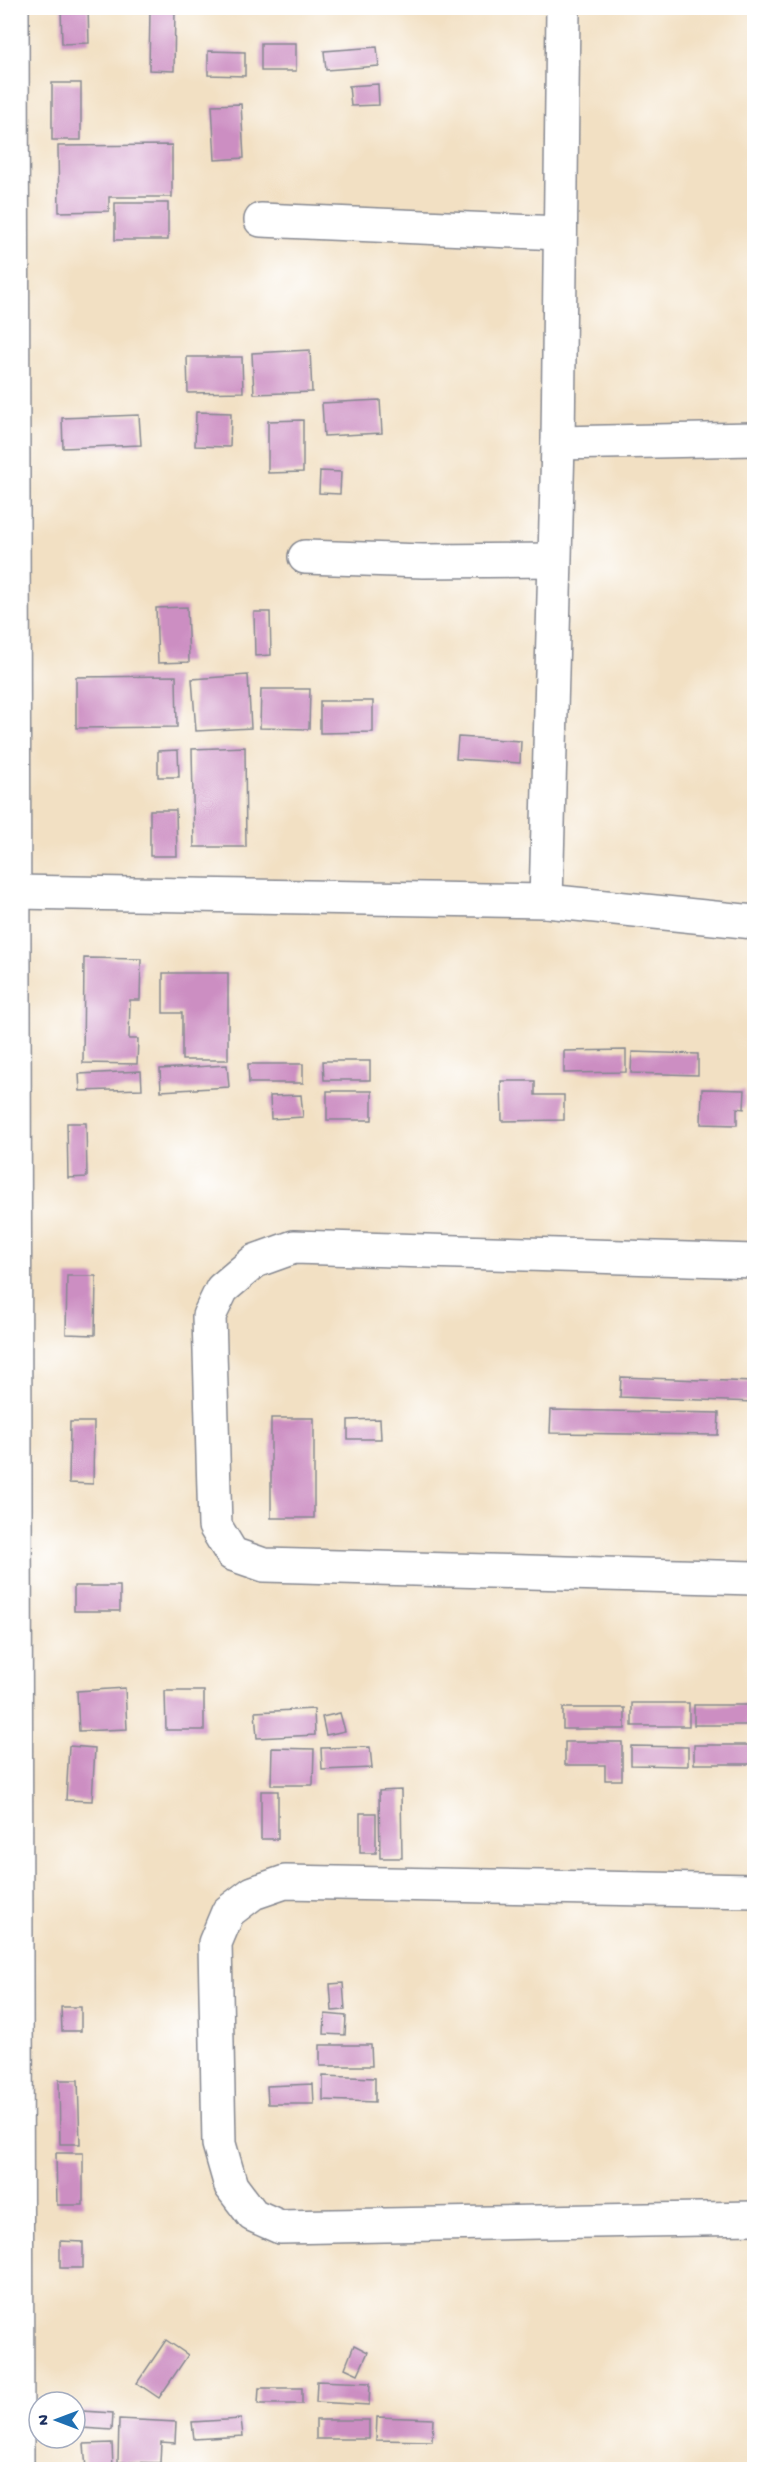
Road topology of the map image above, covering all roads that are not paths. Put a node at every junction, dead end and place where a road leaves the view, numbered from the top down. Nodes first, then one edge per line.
1 (12, 8) edge
2 (563, 8) edge
3 (261, 220) dead end
4 (560, 233) junction
5 (754, 439) edge
6 (558, 443) junction
7 (305, 557) dead end
8 (554, 560) junction
9 (15, 892) junction
10 (546, 901) junction
11 (754, 922) edge
12 (754, 1262) edge
13 (11, 1362) edge
14 (754, 1578) edge
15 (11, 1705) edge
16 (754, 1891) edge
17 (754, 2218) edge
18 (16, 2469) edge

1 - 9 street
2 - 4 street
3 - 4 street
4 - 6 street
5 - 6 street
6 - 8 street
7 - 8 street
8 - 10 street
9 - 10 street
9 - 13 street
10 - 11 street
12 - 14 street
13 - 15 street
15 - 18 street
16 - 17 street

